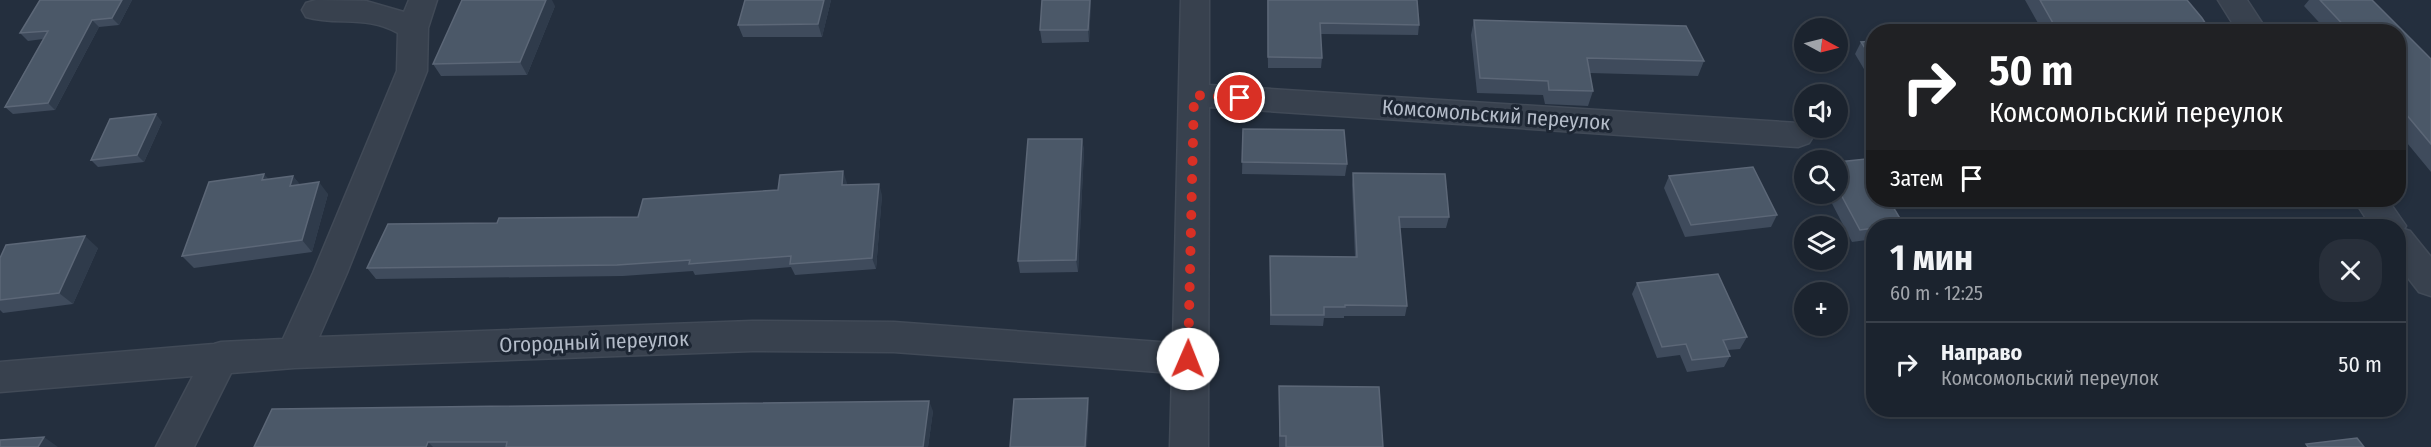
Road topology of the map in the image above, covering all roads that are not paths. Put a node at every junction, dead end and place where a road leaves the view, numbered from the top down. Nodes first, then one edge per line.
1 (1195, 0) edge
2 (2232, 0) edge
3 (316, 10) dead end
4 (418, 14) edge
5 (2248, 24) edge
6 (1194, 95) junction
7 (1794, 135) edge
8 (2406, 250) edge
9 (2431, 282) edge
10 (294, 353) junction
11 (222, 357) junction
12 (1188, 359) junction
13 (0, 377) edge
14 (175, 447) edge
15 (1189, 447) edge

1 - 6 street
2 - 5 street
3 - 4 street
4 - 10 street
6 - 7 street, Комсомольский переулок
6 - 12 street
8 - 9 street
10 - 11 street, Огородный переулок
10 - 12 street, Огородный переулок
11 - 13 street, Огородный переулок
11 - 14 street
12 - 15 street

